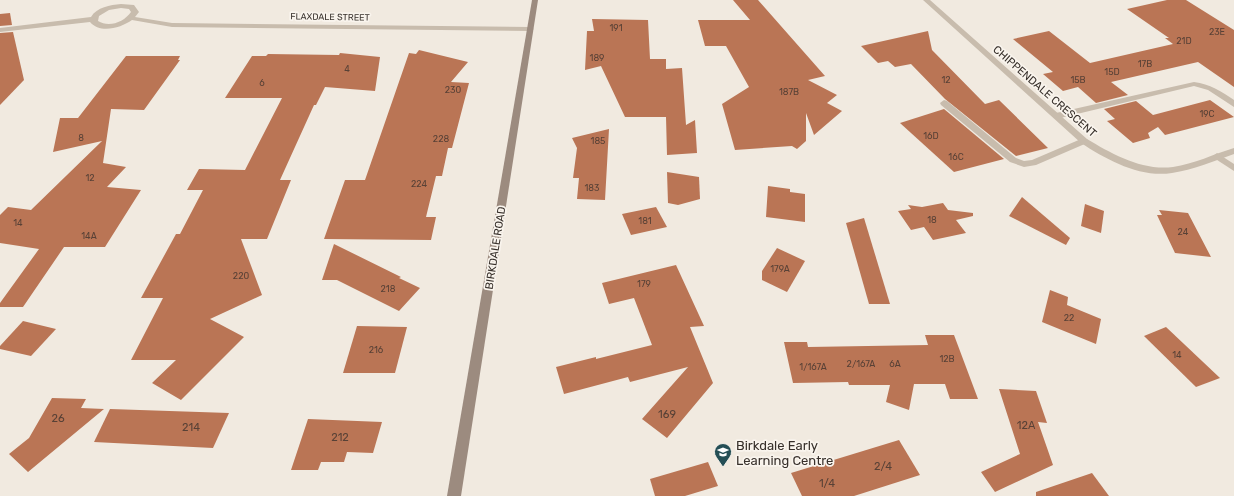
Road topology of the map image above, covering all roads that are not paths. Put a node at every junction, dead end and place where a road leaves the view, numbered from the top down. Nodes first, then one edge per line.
1 (535, 0) edge
2 (926, 0) edge
3 (123, 3) edge
4 (130, 18) junction
5 (94, 19) junction
6 (530, 29) junction
7 (0, 30) edge
8 (944, 103) dead end
9 (1234, 104) edge
10 (1056, 116) junction
11 (1084, 141) junction
12 (1234, 151) edge
13 (1217, 156) junction
14 (1234, 168) edge
15 (454, 496) edge

1 - 6 main road, BIRKDALE ROAD
2 - 10 street, CHIPPENDALE CRESCENT
3 - 4 street
3 - 5 street
4 - 5 street
4 - 6 street, FLAXDALE STREET
5 - 7 street
6 - 15 main road, BIRKDALE ROAD
8 - 11 street
9 - 10 street
10 - 11 street, CHIPPENDALE CRESCENT
11 - 13 street, CHIPPENDALE CRESCENT
12 - 13 street, CHIPPENDALE CRESCENT
13 - 14 street

